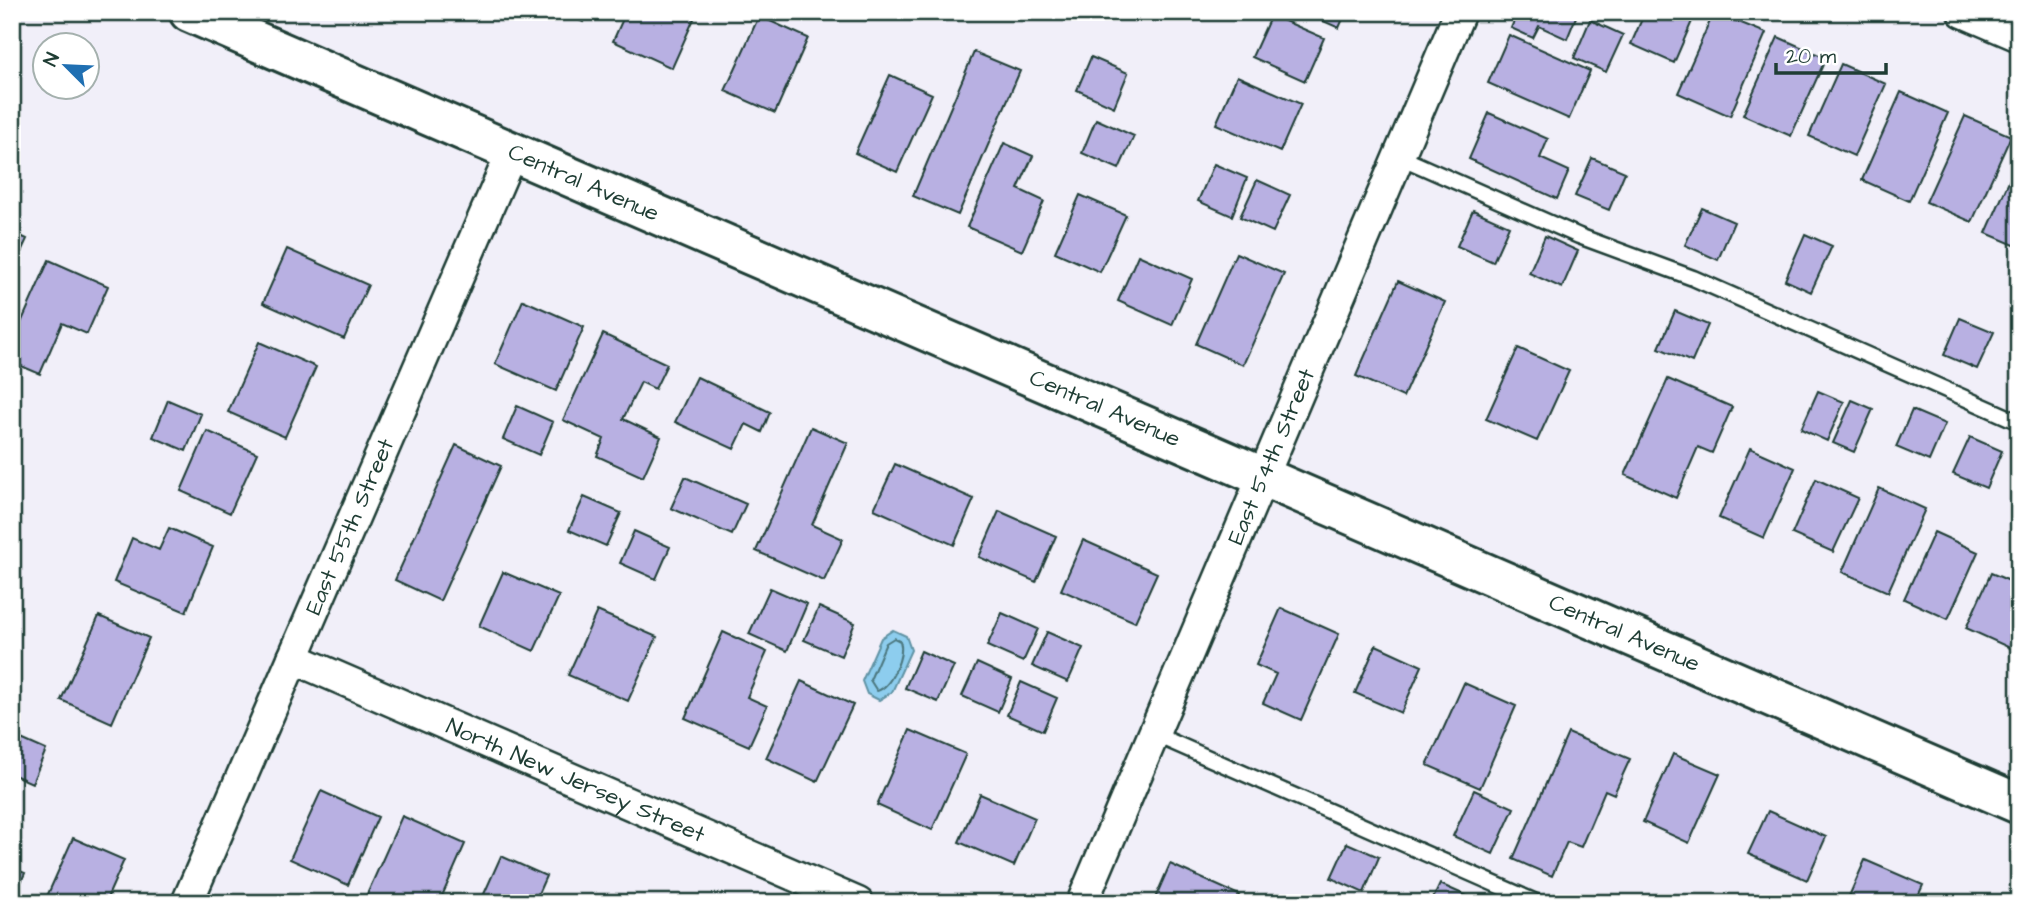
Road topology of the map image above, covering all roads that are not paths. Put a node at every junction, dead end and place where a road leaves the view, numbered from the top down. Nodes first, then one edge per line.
1 (189, 12) edge
2 (1460, 12) edge
3 (1963, 12) edge
4 (2019, 36) edge
5 (512, 152) junction
6 (1398, 156) junction
7 (2019, 422) edge
8 (1264, 477) junction
9 (293, 657) junction
10 (1154, 734) junction
11 (2019, 804) edge
12 (187, 903) edge
13 (858, 903) edge
14 (1082, 903) edge
15 (1538, 903) edge

1 - 5 main road, Central Avenue
2 - 6 street, East 54th Street
3 - 4 street
5 - 8 main road, Central Avenue
5 - 9 street, East 55th Street
6 - 7 lane
6 - 8 street, East 54th Street
8 - 10 street, East 54th Street
8 - 11 main road, Central Avenue
9 - 12 street, East 55th Street
9 - 13 street, North New Jersey Street
10 - 14 street, East 54th Street
10 - 15 lane

